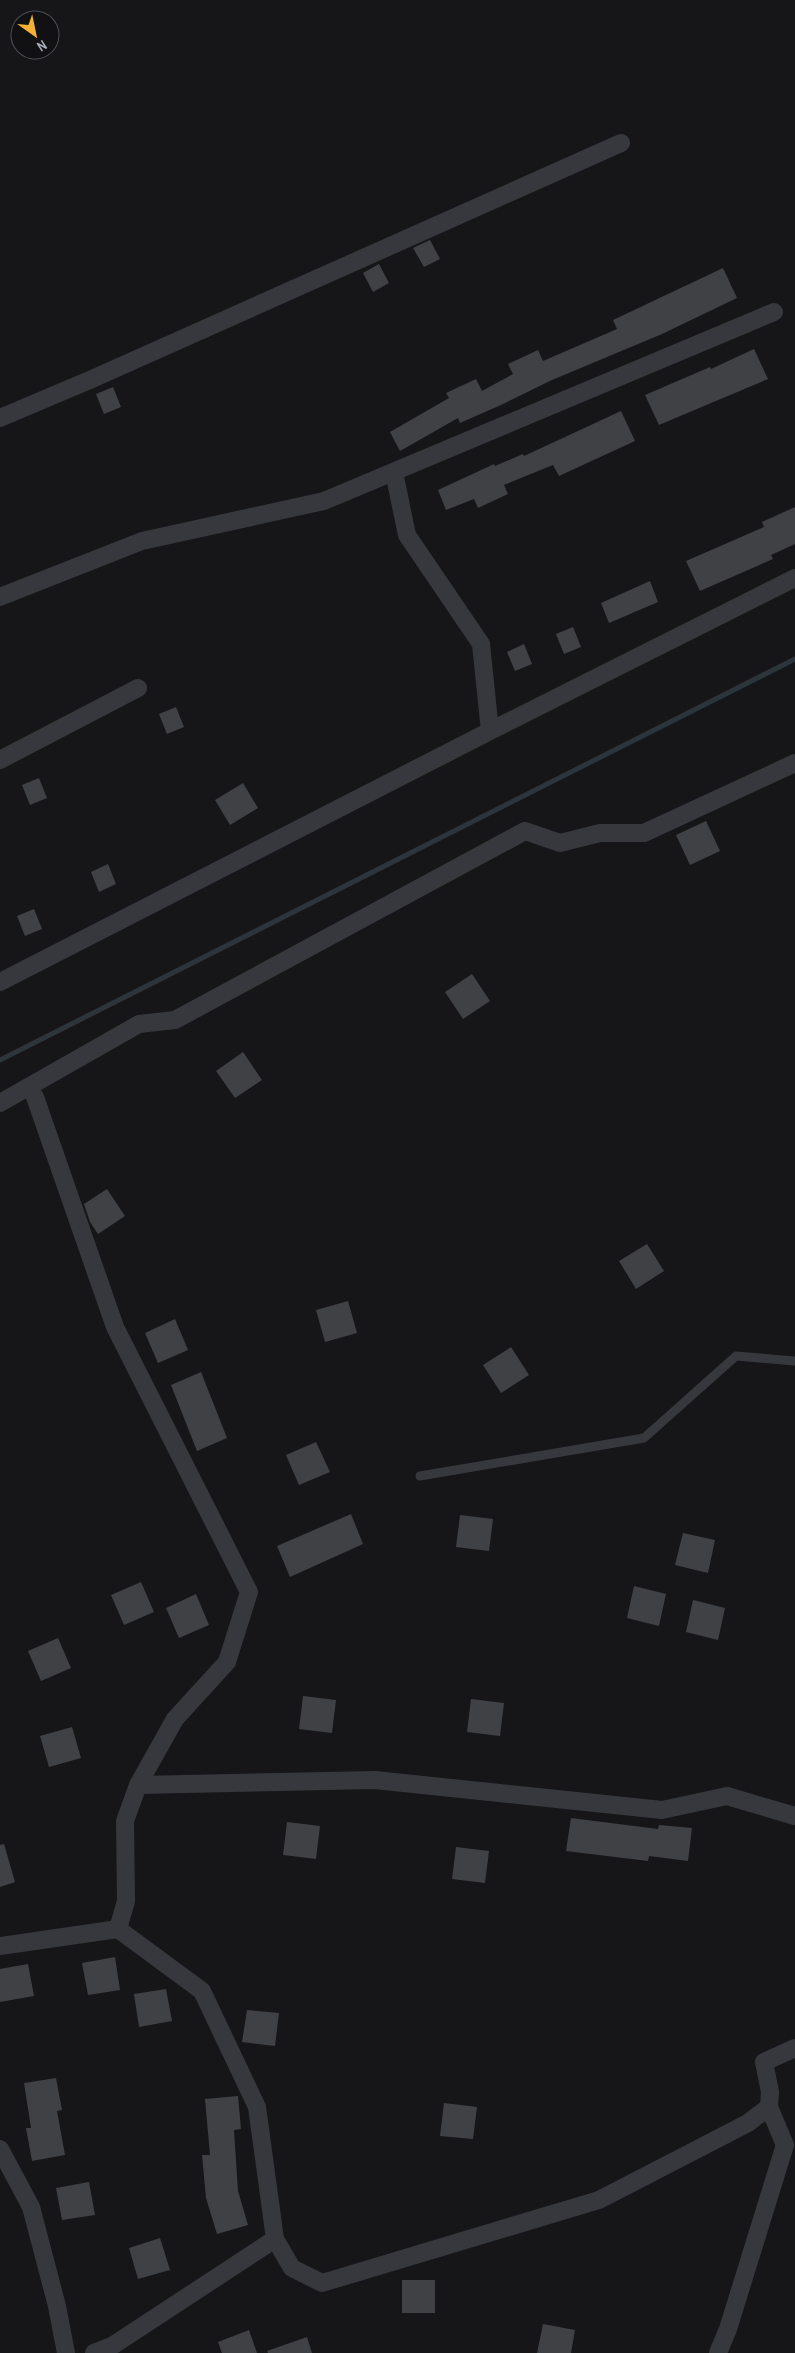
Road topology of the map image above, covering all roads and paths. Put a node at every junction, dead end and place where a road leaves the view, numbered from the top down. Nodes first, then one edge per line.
1 (621, 143) dead end
2 (774, 312) dead end
3 (0, 418) edge
4 (394, 472) junction
5 (795, 578) edge
6 (0, 597) edge
7 (138, 688) dead end
8 (490, 731) junction
9 (0, 760) edge
10 (795, 763) edge
11 (0, 982) edge
12 (36, 1097) dead end
13 (0, 1103) edge
14 (795, 1361) edge
15 (420, 1476) dead end
16 (138, 1784) junction
17 (795, 1816) edge
18 (118, 1930) junction
19 (0, 1946) edge
20 (795, 2048) edge
21 (769, 2107) junction
22 (0, 2149) edge
23 (275, 2239) junction
24 (66, 2353) edge
25 (94, 2353) edge
26 (718, 2353) edge

1 - 3 street
2 - 4 street
4 - 6 street
4 - 8 street
5 - 8 street
7 - 9 street
8 - 11 street
10 - 13 street
12 - 16 street
14 - 15 lane
16 - 17 street
16 - 18 street
18 - 19 street
18 - 23 street
20 - 21 street
21 - 23 street
21 - 26 street
22 - 24 street
23 - 25 street

